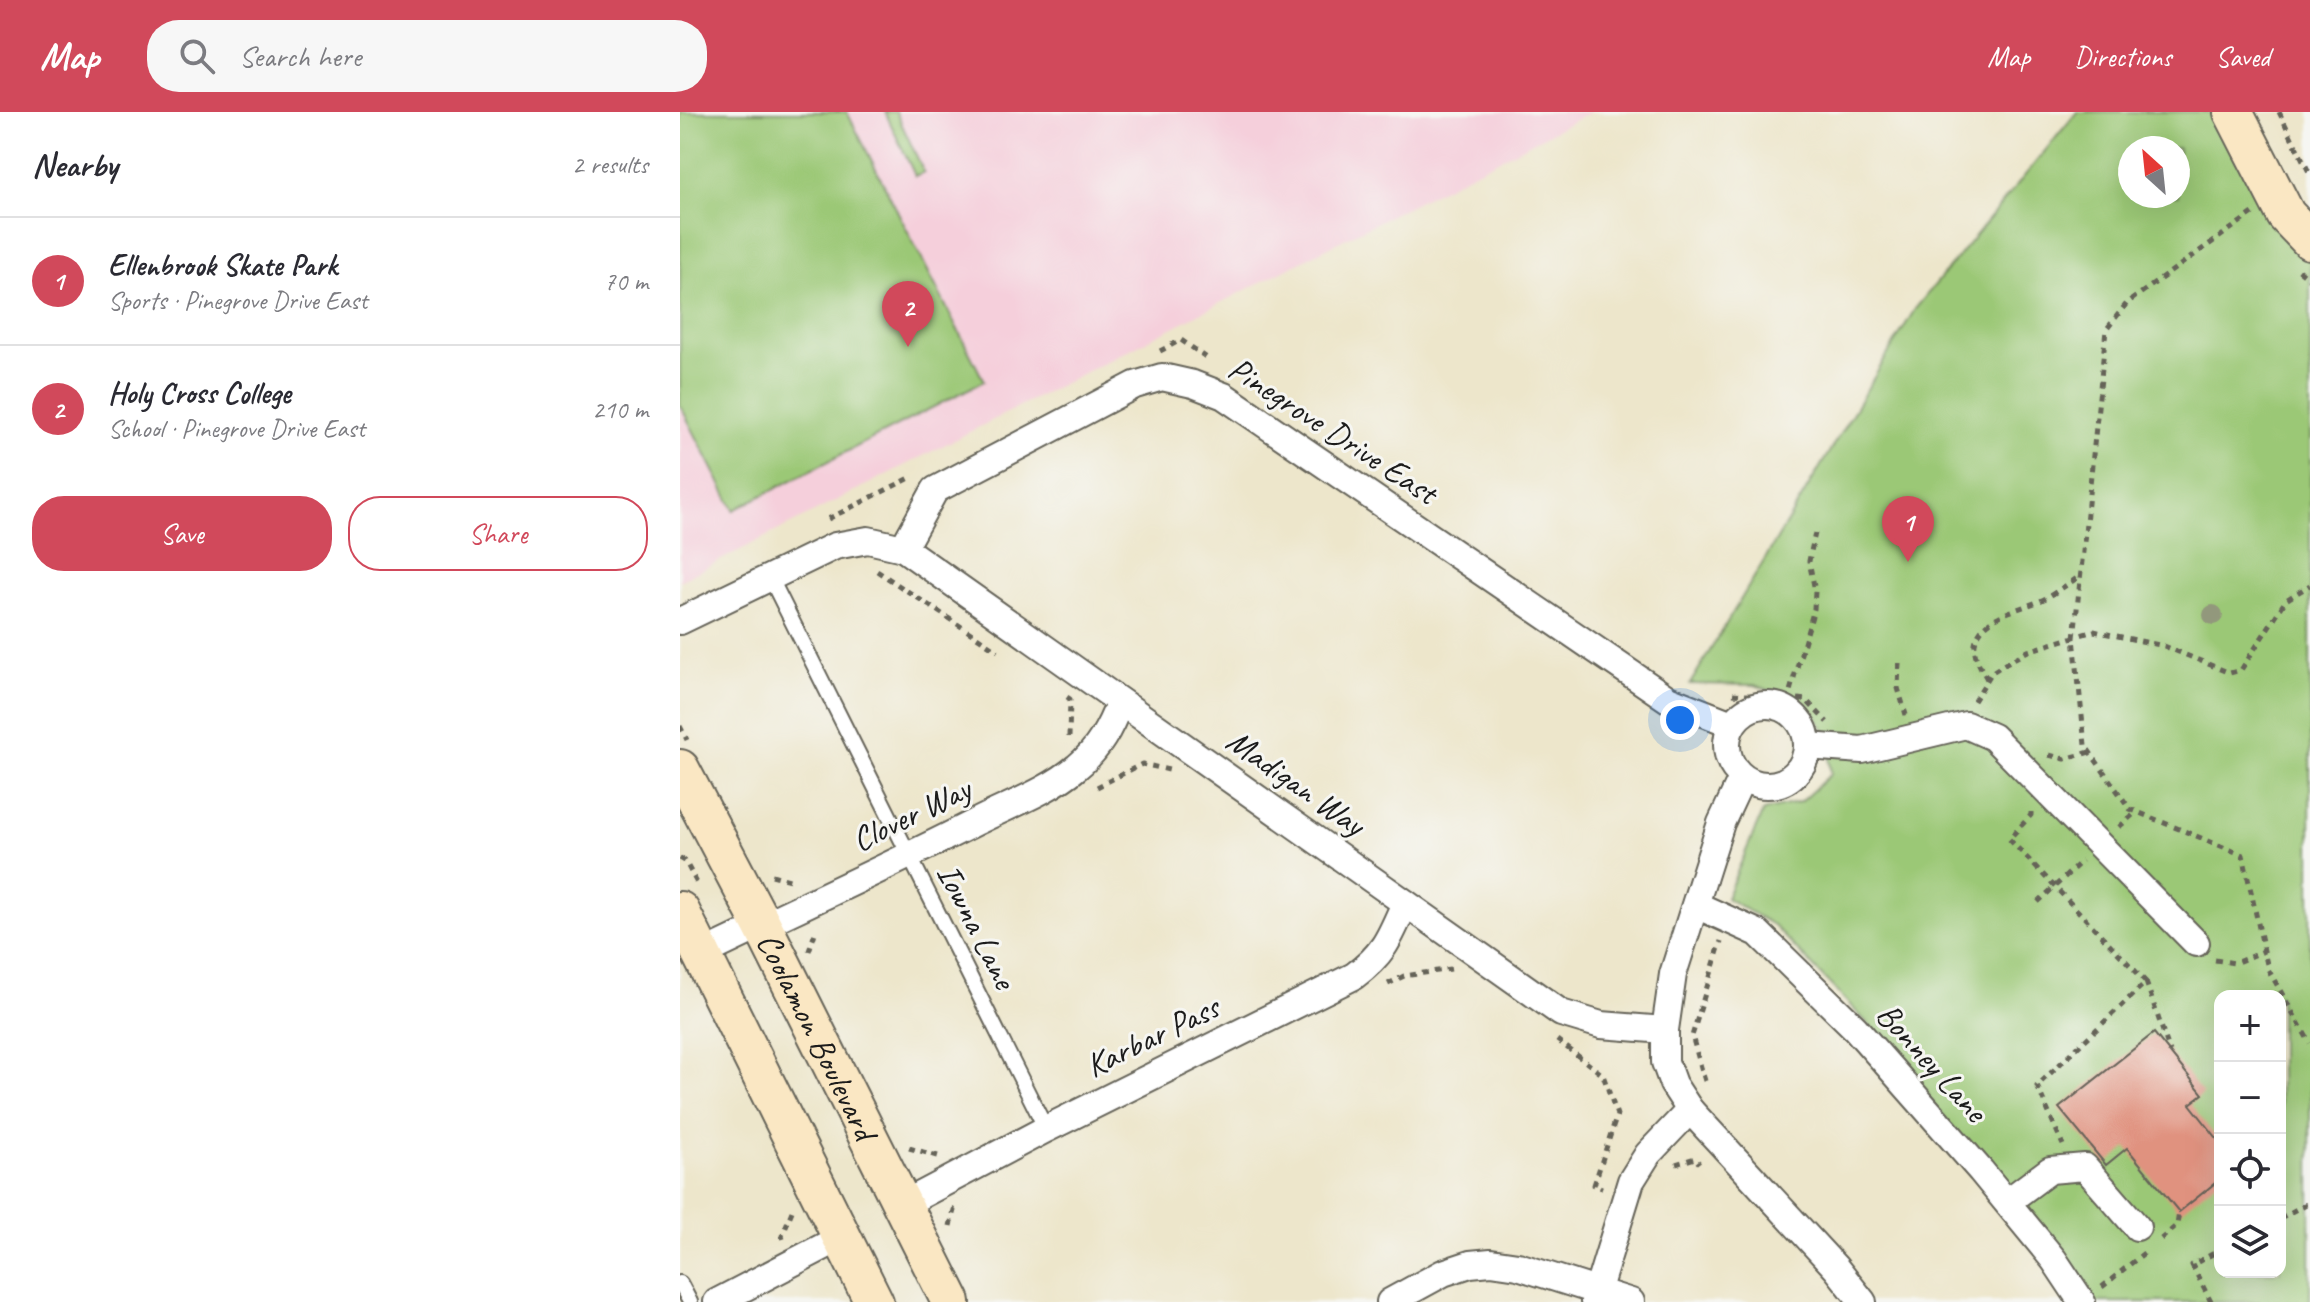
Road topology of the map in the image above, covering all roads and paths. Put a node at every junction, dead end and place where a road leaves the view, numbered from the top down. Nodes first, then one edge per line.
1 (2233, 112) edge
2 (2279, 112) edge
3 (2310, 174) edge
4 (2262, 224) dead end
5 (2303, 253) edge
6 (2310, 279) edge
7 (1154, 354) dead end
8 (1220, 367) dead end
9 (917, 474) dead end
10 (819, 523) dead end
11 (1815, 533) dead end
12 (903, 548) junction
13 (865, 569) dead end
14 (2080, 576) junction
15 (770, 577) junction
16 (2310, 585) edge
17 (680, 621) edge
18 (2074, 638) junction
19 (1005, 656) dead end
20 (1899, 663) dead end
21 (1987, 679) junction
22 (1057, 690) dead end
23 (1728, 694) dead end
24 (1788, 698) junction
25 (1120, 702) junction
26 (1732, 724) junction
27 (1966, 725) junction
28 (1831, 727) dead end
29 (1904, 741) junction
30 (1807, 746) junction
31 (2039, 751) dead end
32 (2090, 752) junction
33 (1080, 765) junction
34 (680, 769) edge
35 (1173, 770) dead end
36 (1742, 778) junction
37 (2030, 804) dead end
38 (909, 856) junction
39 (1405, 903) junction
40 (1696, 905) junction
41 (680, 911) edge
42 (1728, 919) junction
43 (762, 925) junction
44 (2196, 943) joint
45 (2264, 951) junction
46 (702, 954) junction
47 (1377, 957) junction
48 (1460, 968) dead end
49 (1404, 976) junction
50 (2146, 982) junction
51 (1376, 990) dead end
52 (1665, 1030) junction
53 (1555, 1039) dead end
54 (2310, 1043) edge
55 (2170, 1052) dead end
56 (1707, 1089) dead end
57 (1690, 1110) junction
58 (1046, 1129) junction
59 (1715, 1137) junction
60 (1695, 1158) junction
61 (1666, 1167) dead end
62 (2070, 1168) junction
63 (1706, 1169) dead end
64 (1625, 1196) junction
65 (2007, 1202) junction
66 (2310, 1202) edge
67 (902, 1205) junction
68 (2179, 1212) dead end
69 (2286, 1215) edge
70 (2137, 1227) dead end
71 (842, 1237) junction
72 (2214, 1253) edge
73 (680, 1283) edge
74 (1595, 1296) edge
75 (2089, 1297) edge
76 (690, 1302) edge
77 (717, 1302) edge
78 (874, 1302) edge
79 (951, 1302) edge
80 (1390, 1302) edge
81 (1631, 1302) edge
82 (1863, 1302) edge
83 (2211, 1302) edge

1 - 5 street
2 - 3 path
4 - 14 path
5 - 6 path
7 - 8 path
9 - 10 path
11 - 24 path
12 - 15 street
12 - 25 street, Madigan Way
12 - 26 street, Pinegrove Drive East
13 - 19 path
14 - 18 path
14 - 21 path
15 - 17 street
15 - 38 lane, Iowna Lane
16 - 18 path
18 - 21 path
18 - 32 path
20 - 29 path
21 - 27 path
22 - 33 path
23 - 24 path
24 - 28 path
25 - 33 street, Clover Way
25 - 39 street, Madigan Way
26 - 30 street
26 - 36 street
27 - 29 street
27 - 44 street
29 - 30 street
30 - 36 street
31 - 32 path
32 - 45 path
33 - 35 path
33 - 38 street, Clover Way
34 - 43 street, Coolamon Boulevard
36 - 40 street
37 - 50 path
38 - 43 street, Clover Way
38 - 58 lane, Iowna Lane
39 - 47 street, Karbar Pass
39 - 52 street, Madigan Way
40 - 42 street, Bonney Lane
40 - 52 street
41 - 46 street, Coolamon Boulevard
42 - 56 path
42 - 65 street, Bonney Lane
43 - 46 street, Clover Way
43 - 67 street, Coolamon Boulevard
44 - 45 path
45 - 54 path
46 - 71 street, Coolamon Boulevard
47 - 49 path
47 - 58 street, Karbar Pass
48 - 49 path
49 - 51 path
50 - 55 path
50 - 62 path
52 - 57 street
53 - 64 path
57 - 59 street
57 - 64 street
58 - 67 street, Karbar Pass
59 - 60 path
59 - 82 street
60 - 61 path
60 - 63 path
62 - 65 street
62 - 70 street
64 - 74 street
65 - 75 street, Bonney Lane
66 - 69 path
67 - 79 street, Coolamon Boulevard
68 - 75 path
71 - 77 street
71 - 78 street, Coolamon Boulevard
72 - 83 path
73 - 76 lane
74 - 80 street
74 - 81 street

